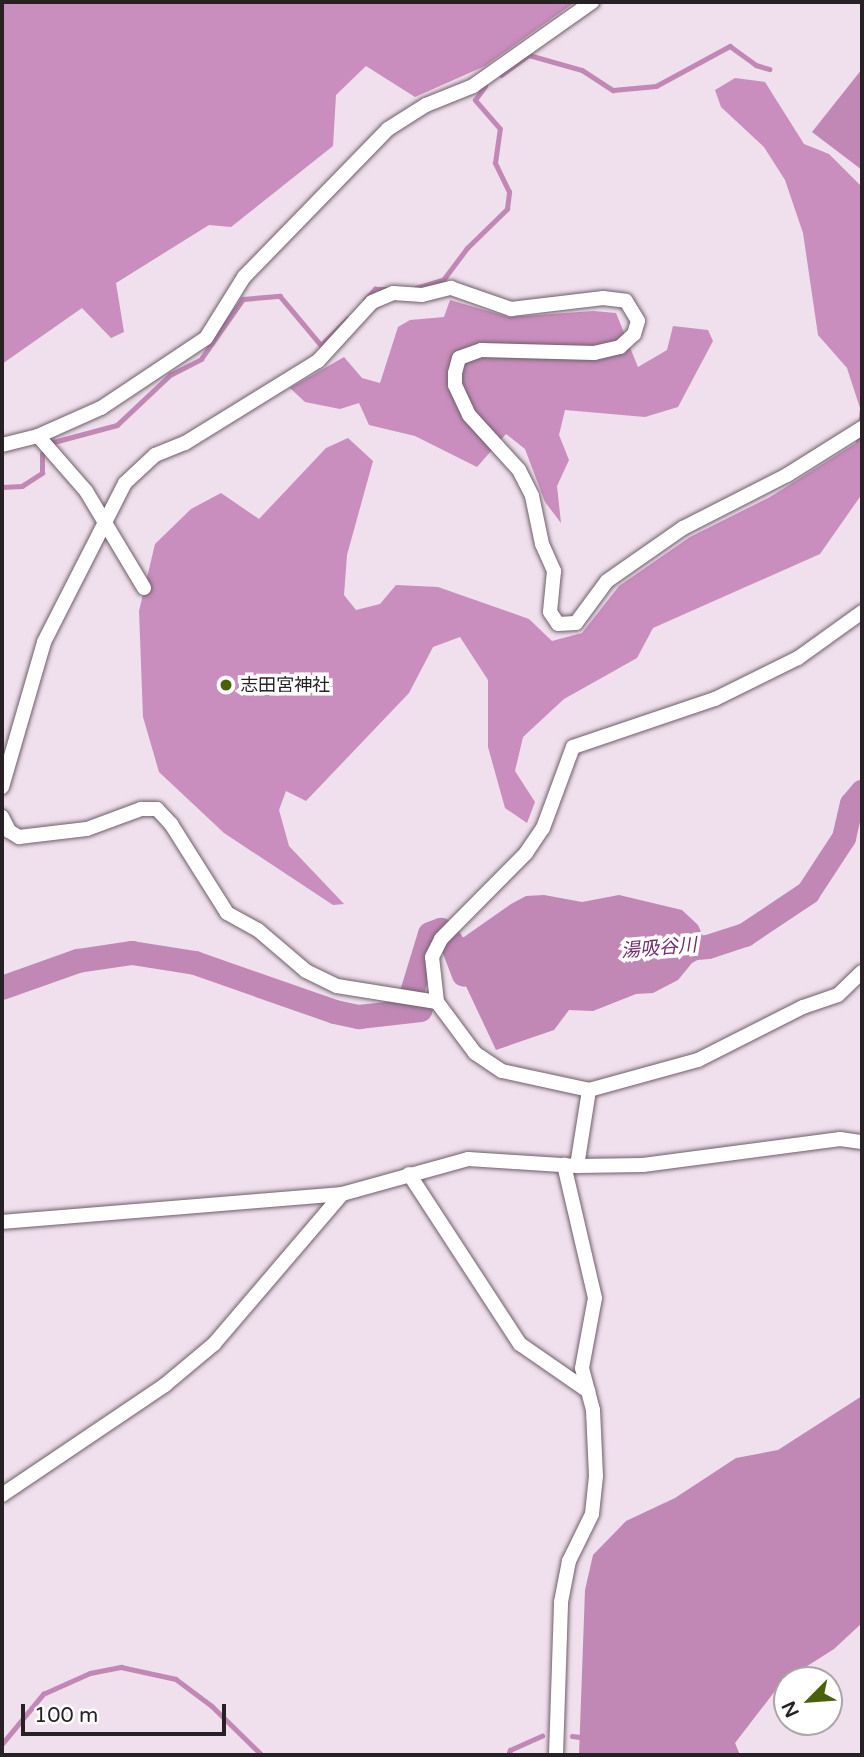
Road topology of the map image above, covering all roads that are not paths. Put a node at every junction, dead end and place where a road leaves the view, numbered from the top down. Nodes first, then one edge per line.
1 (592, 2) edge
2 (862, 428) edge
3 (38, 436) junction
4 (2, 445) edge
5 (104, 520) junction
6 (145, 588) dead end
7 (862, 612) edge
8 (2, 787) edge
9 (2, 817) edge
10 (862, 972) edge
11 (437, 1002) junction
12 (589, 1090) junction
13 (862, 1142) edge
14 (571, 1166) junction
15 (409, 1174) junction
16 (342, 1194) junction
17 (2, 1222) edge
18 (588, 1391) junction
19 (2, 1495) edge
20 (556, 1755) edge

1 - 3 street
2 - 5 street
3 - 4 street
3 - 5 street
5 - 6 street
5 - 8 street
7 - 11 street
9 - 11 street
10 - 12 street
11 - 12 street
12 - 14 street
13 - 14 street
14 - 15 street
14 - 18 street
15 - 16 street
15 - 18 street
16 - 17 street
16 - 19 street
18 - 20 street

